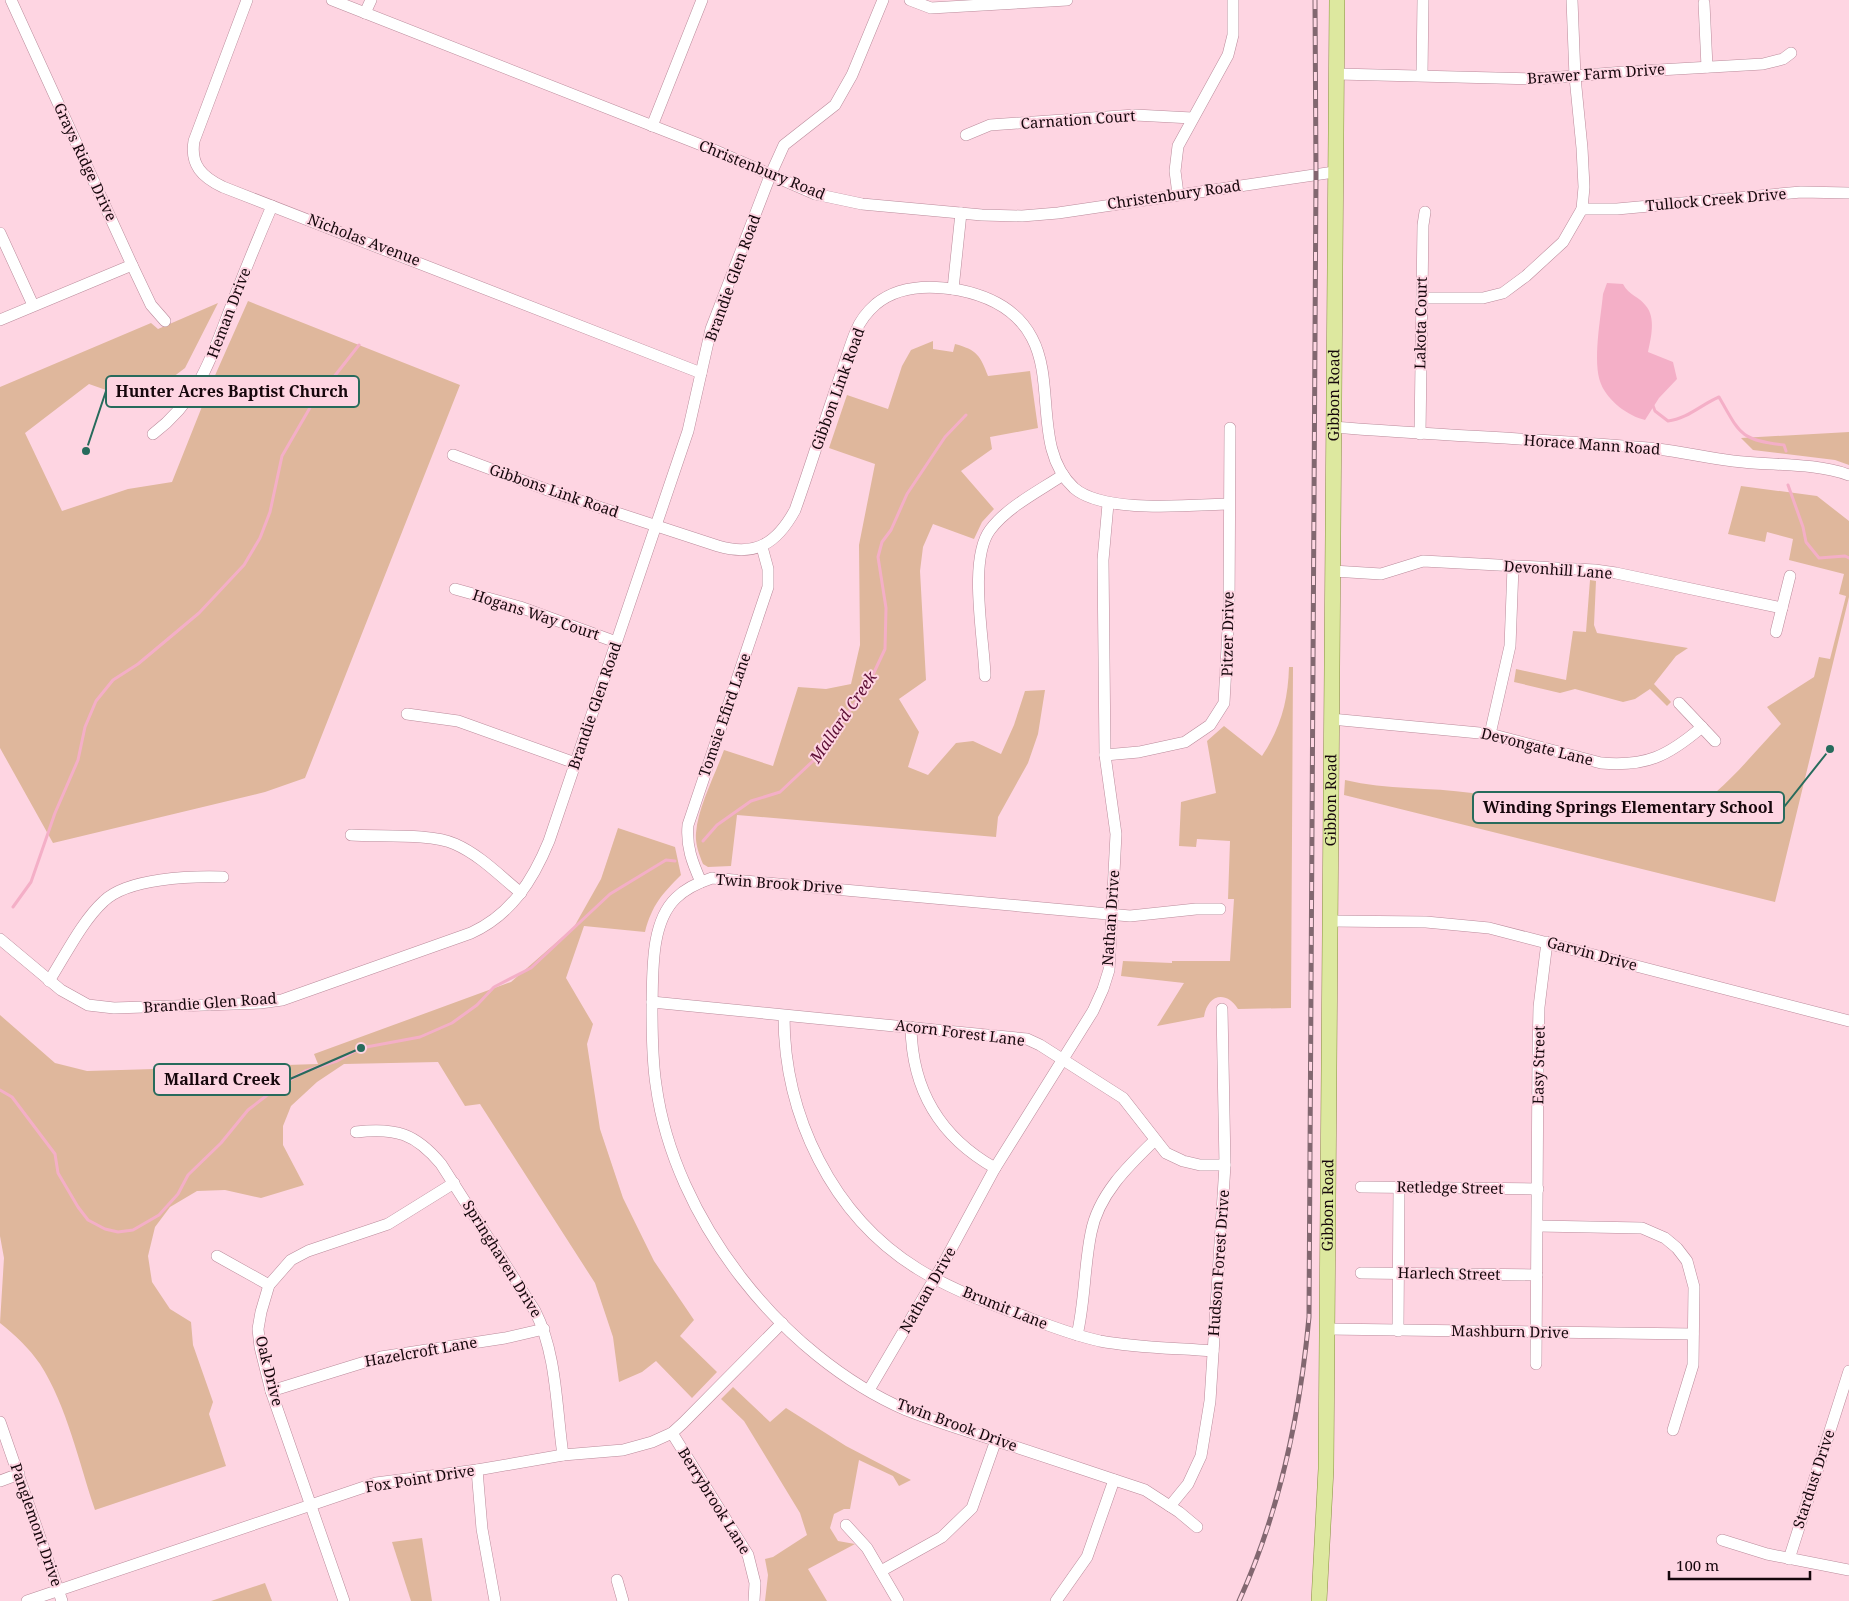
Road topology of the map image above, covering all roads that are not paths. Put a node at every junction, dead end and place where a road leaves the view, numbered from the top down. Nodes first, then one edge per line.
1 (11, 0) edge
2 (247, 0) edge
3 (332, 0) edge
4 (371, 0) edge
5 (702, 0) edge
6 (883, 0) edge
7 (910, 0) edge
8 (1067, 0) edge
9 (1233, 0) edge
10 (1337, 0) edge
11 (1423, 0) edge
12 (1572, 0) edge
13 (1704, 3) dead end
14 (366, 13) junction
15 (1791, 53) dead end
16 (1707, 66) junction
17 (1338, 74) junction
18 (1422, 75) junction
19 (1575, 77) junction
20 (1192, 118) junction
21 (652, 126) junction
22 (966, 135) dead end
23 (1334, 172) junction
24 (770, 176) junction
25 (1849, 193) edge
26 (1178, 194) junction
27 (272, 206) junction
28 (1582, 209) junction
29 (1426, 212) dead end
30 (962, 213) junction
31 (0, 233) edge
32 (132, 265) junction
33 (953, 289) junction
34 (1422, 298) junction
35 (33, 305) junction
36 (0, 320) edge
37 (165, 321) dead end
38 (701, 373) junction
39 (1333, 427) junction
40 (1230, 428) dead end
41 (152, 434) dead end
42 (1420, 434) junction
43 (453, 455) dead end
44 (1063, 475) junction
45 (1849, 475) edge
46 (1108, 504) junction
47 (1229, 504) junction
48 (655, 525) junction
49 (762, 547) junction
50 (1513, 567) junction
51 (1333, 571) junction
52 (1790, 576) dead end
53 (455, 589) dead end
54 (1782, 608) junction
55 (1776, 632) dead end
56 (616, 642) junction
57 (985, 676) dead end
58 (1679, 703) dead end
59 (407, 714) dead end
60 (1331, 719) junction
61 (1702, 727) junction
62 (1490, 734) junction
63 (1715, 741) dead end
64 (1105, 755) junction
65 (575, 763) junction
66 (351, 835) dead end
67 (223, 877) dead end
68 (700, 882) junction
69 (521, 893) junction
70 (1220, 909) dead end
71 (1112, 914) junction
72 (1330, 922) junction
73 (0, 939) edge
74 (1546, 942) junction
75 (49, 981) junction
76 (652, 1002) junction
77 (1222, 1010) dead end
78 (784, 1016) junction
79 (1849, 1021) edge
80 (912, 1027) junction
81 (1062, 1060) junction
82 (356, 1132) dead end
83 (1155, 1140) junction
84 (1225, 1165) junction
85 (994, 1168) junction
86 (454, 1183) junction
87 (1361, 1187) dead end
88 (1399, 1188) junction
89 (1538, 1189) junction
90 (1538, 1226) junction
91 (217, 1256) dead end
92 (1361, 1273) dead end
93 (1398, 1273) junction
94 (1537, 1275) junction
95 (935, 1278) junction
96 (269, 1285) junction
97 (782, 1323) junction
98 (544, 1329) junction
99 (1327, 1329) junction
100 (1398, 1331) junction
101 (1536, 1332) junction
102 (1693, 1334) junction
103 (1077, 1336) junction
104 (1213, 1351) junction
105 (1536, 1364) dead end
106 (1849, 1370) edge
107 (869, 1390) junction
108 (271, 1391) junction
109 (1844, 1401) edge
110 (0, 1422) edge
111 (1673, 1430) dead end
112 (672, 1433) junction
113 (996, 1440) junction
114 (563, 1455) junction
115 (477, 1470) junction
116 (19, 1474) junction
117 (0, 1480) edge
118 (1114, 1480) junction
119 (310, 1504) junction
120 (1170, 1506) junction
121 (846, 1525) dead end
122 (1197, 1527) dead end
123 (1722, 1540) dead end
124 (1789, 1559) junction
125 (1849, 1570) edge
126 (881, 1571) junction
127 (617, 1580) dead end
128 (61, 1596) edge
129 (26, 1601) edge
130 (344, 1601) edge
131 (496, 1601) edge
132 (623, 1601) edge
133 (754, 1601) edge
134 (898, 1601) edge
135 (1056, 1601) edge
136 (1319, 1601) edge

1 - 32 street, Grays Ridge Drive
2 - 27 street, Nicholas Avenue
3 - 14 street, Christenbury Road
4 - 14 street
5 - 21 street
6 - 24 street, Brandie Glen Road
7 - 8 street
9 - 20 street
10 - 17 main road, Gibbon Road
11 - 18 street
12 - 19 street
13 - 16 street
14 - 21 street, Christenbury Road
15 - 16 street, Brawer Farm Drive
16 - 19 street, Brawer Farm Drive
17 - 18 street, Brawer Farm Drive
17 - 23 main road, Gibbon Road
18 - 19 street, Brawer Farm Drive
19 - 28 street
20 - 22 street, Carnation Court
20 - 26 street
21 - 24 street, Christenbury Road
23 - 26 street, Christenbury Road
23 - 39 main road, Gibbon Road
24 - 30 street, Christenbury Road
24 - 38 street, Brandie Glen Road
25 - 28 street, Tullock Creek Drive
26 - 30 street, Christenbury Road
27 - 38 street, Nicholas Avenue
27 - 41 street, Heman Drive
28 - 34 street
29 - 34 street, Lakota Court
30 - 33 street
31 - 35 street
32 - 35 street
32 - 37 street, Grays Ridge Drive
33 - 44 street, Gibbon Link Road
33 - 49 street, Gibbon Link Road
34 - 42 street, Lakota Court
35 - 36 street
38 - 48 street, Brandie Glen Road
39 - 42 street, Horace Mann Road
39 - 51 main road, Gibbon Road
40 - 47 street, Pitzer Drive
42 - 45 street, Horace Mann Road
43 - 48 street, Gibbons Link Road
44 - 46 street, Gibbon Link Road
44 - 57 street
46 - 47 street, Gibbon Link Road
46 - 64 street, Nathan Drive
47 - 64 street, Pitzer Drive
48 - 49 street
48 - 56 street, Brandie Glen Road
49 - 68 street, Tomsie Efird Lane
50 - 51 street, Devonhill Lane
50 - 54 street, Devonhill Lane
50 - 62 street
51 - 60 main road, Gibbon Road
52 - 54 street
53 - 56 street, Hogans Way Court
54 - 55 street
56 - 65 street, Brandie Glen Road
58 - 61 street
59 - 65 street
60 - 62 street, Devongate Lane
60 - 72 main road, Gibbon Road
61 - 62 street, Devongate Lane
61 - 63 street
64 - 71 street, Nathan Drive
65 - 69 street, Brandie Glen Road
66 - 69 street
67 - 75 street
68 - 71 street, Twin Brook Drive
68 - 76 street, Twin Brook Drive
69 - 75 street, Brandie Glen Road
70 - 71 street, Twin Brook Drive
71 - 81 street, Nathan Drive
72 - 74 street, Garvin Drive
72 - 99 main road, Gibbon Road
73 - 75 street, Brandie Glen Road
74 - 79 street, Garvin Drive
74 - 89 street, Easy Street
76 - 78 street, Acorn Forest Lane
76 - 97 street, Twin Brook Drive
77 - 84 street, Hudson Forest Drive
78 - 80 street, Acorn Forest Lane
78 - 95 street, Brumit Lane
80 - 81 street, Acorn Forest Lane
80 - 85 street
81 - 83 street, Acorn Forest Lane
81 - 85 street, Nathan Drive
82 - 86 street, Springhaven Drive
83 - 84 street, Acorn Forest Lane
83 - 103 street
84 - 104 street, Hudson Forest Drive
85 - 95 street, Nathan Drive
86 - 96 street, Oak Drive
86 - 98 street, Springhaven Drive
87 - 88 street, Retledge Street
88 - 89 street, Retledge Street
88 - 93 street
89 - 90 street, Easy Street
90 - 94 street, Easy Street
90 - 102 street
91 - 96 street
92 - 93 street, Harlech Street
93 - 94 street, Harlech Street
93 - 100 street
94 - 101 street, Easy Street
95 - 103 street, Brumit Lane
95 - 107 street, Nathan Drive
96 - 108 street, Oak Drive
97 - 107 street, Twin Brook Drive
97 - 112 street, Fox Point Drive
98 - 108 street, Hazelcroft Lane
98 - 114 street, Springhaven Drive
99 - 100 street, Mashburn Drive
99 - 136 main road, Gibbon Road
100 - 101 street, Mashburn Drive
101 - 102 street, Mashburn Drive
101 - 105 street, Easy Street
102 - 111 street
103 - 104 street, Brumit Lane
104 - 120 street, Hudson Forest Drive
106 - 109 street, Stardust Drive
107 - 113 street, Twin Brook Drive
108 - 119 street, Oak Drive
109 - 124 street, Stardust Drive
110 - 116 street, Panglemont Drive
112 - 114 street, Fox Point Drive
112 - 133 street, Berrybrook Lane
113 - 118 street, Twin Brook Drive
113 - 126 street
114 - 115 street, Fox Point Drive
115 - 119 street, Fox Point Drive
115 - 131 street
116 - 117 street
116 - 128 street, Panglemont Drive
118 - 120 street, Twin Brook Drive
118 - 135 street
119 - 128 street, Fox Point Drive
119 - 130 street, Oak Drive
120 - 122 street, Twin Brook Drive
121 - 126 street
123 - 124 street
124 - 125 street
126 - 134 street
127 - 132 street
128 - 129 street, Fox Point Drive

